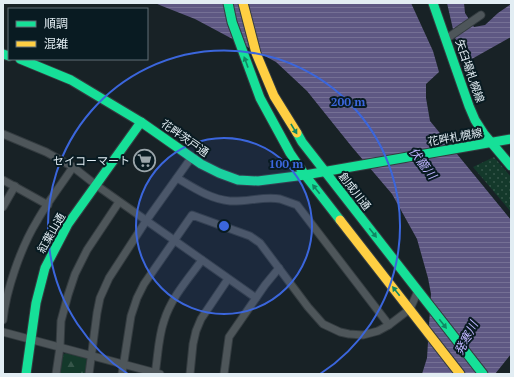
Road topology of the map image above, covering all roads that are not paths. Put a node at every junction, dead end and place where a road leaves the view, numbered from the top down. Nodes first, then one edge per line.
1 (228, 3) edge
2 (243, 3) edge
3 (433, 3) edge
4 (478, 18) dead end
5 (449, 37) junction
6 (22, 60) edge
7 (141, 122) junction
8 (3, 134) edge
9 (511, 139) edge
10 (491, 143) junction
11 (191, 158) junction
12 (352, 166) joint
13 (511, 166) edge
14 (73, 167) junction
15 (324, 172) junction
16 (305, 175) junction
17 (177, 178) junction
18 (3, 180) edge
19 (96, 185) junction
20 (15, 186) junction
21 (119, 202) junction
22 (48, 205) junction
23 (3, 207) edge
24 (146, 221) junction
25 (174, 240) junction
26 (202, 260) junction
27 (279, 268) junction
28 (228, 279) junction
29 (419, 292) junction
30 (256, 298) junction
31 (410, 309) junction
32 (3, 320) edge
33 (389, 325) junction
34 (3, 332) edge
35 (30, 339) junction
36 (60, 347) junction
37 (91, 356) junction
38 (123, 364) junction
39 (26, 374) edge
40 (56, 374) edge
41 (89, 374) edge
42 (122, 374) edge
43 (157, 374) edge
44 (190, 374) edge
45 (224, 374) edge
46 (460, 374) edge
47 (482, 374) edge

16 -> 1 main road
2 -> 15 main road, 創成川通
3 - 5 main road, 矢臼場札幌線
4 - 5 street
5 - 10 main road, 矢臼場札幌線
6 - 7 main road, 花畔茨戸通
7 - 11 main road, 花畔茨戸通
7 - 19 main road, 紅葉山通
8 - 14 street
9 - 10 main road, 花畔札幌線
10 - 12 main road, 花畔札幌線
10 - 13 main road, 矢臼場札幌線
11 - 16 main road, 花畔茨戸通
11 - 17 street
12 - 15 main road, 花畔茨戸通
14 - 19 street
14 - 22 street
15 - 16 main road, 花畔茨戸通
15 -> 29 main road, 創成川通
31 -> 16 main road
17 - 24 street
17 - 33 street
18 - 20 street
19 - 21 street
19 - 35 main road, 紅葉山通
20 - 22 street
20 - 23 street
21 - 24 street
21 - 36 street
22 - 32 street
24 - 25 street
24 - 37 street
25 - 26 street
25 - 27 street
25 - 38 street
26 - 28 street
26 - 43 street
27 - 30 street
27 - 33 street
28 - 30 street
28 - 44 street
29 - 31 street
29 -> 47 main road, 創成川通
30 - 45 street
31 - 33 street
31 - 46 main road
34 - 35 street
35 - 36 street
35 - 39 main road, 紅葉山通
36 - 37 street
36 - 40 street
37 - 38 street
37 - 41 street
38 - 42 street
38 - 43 street

